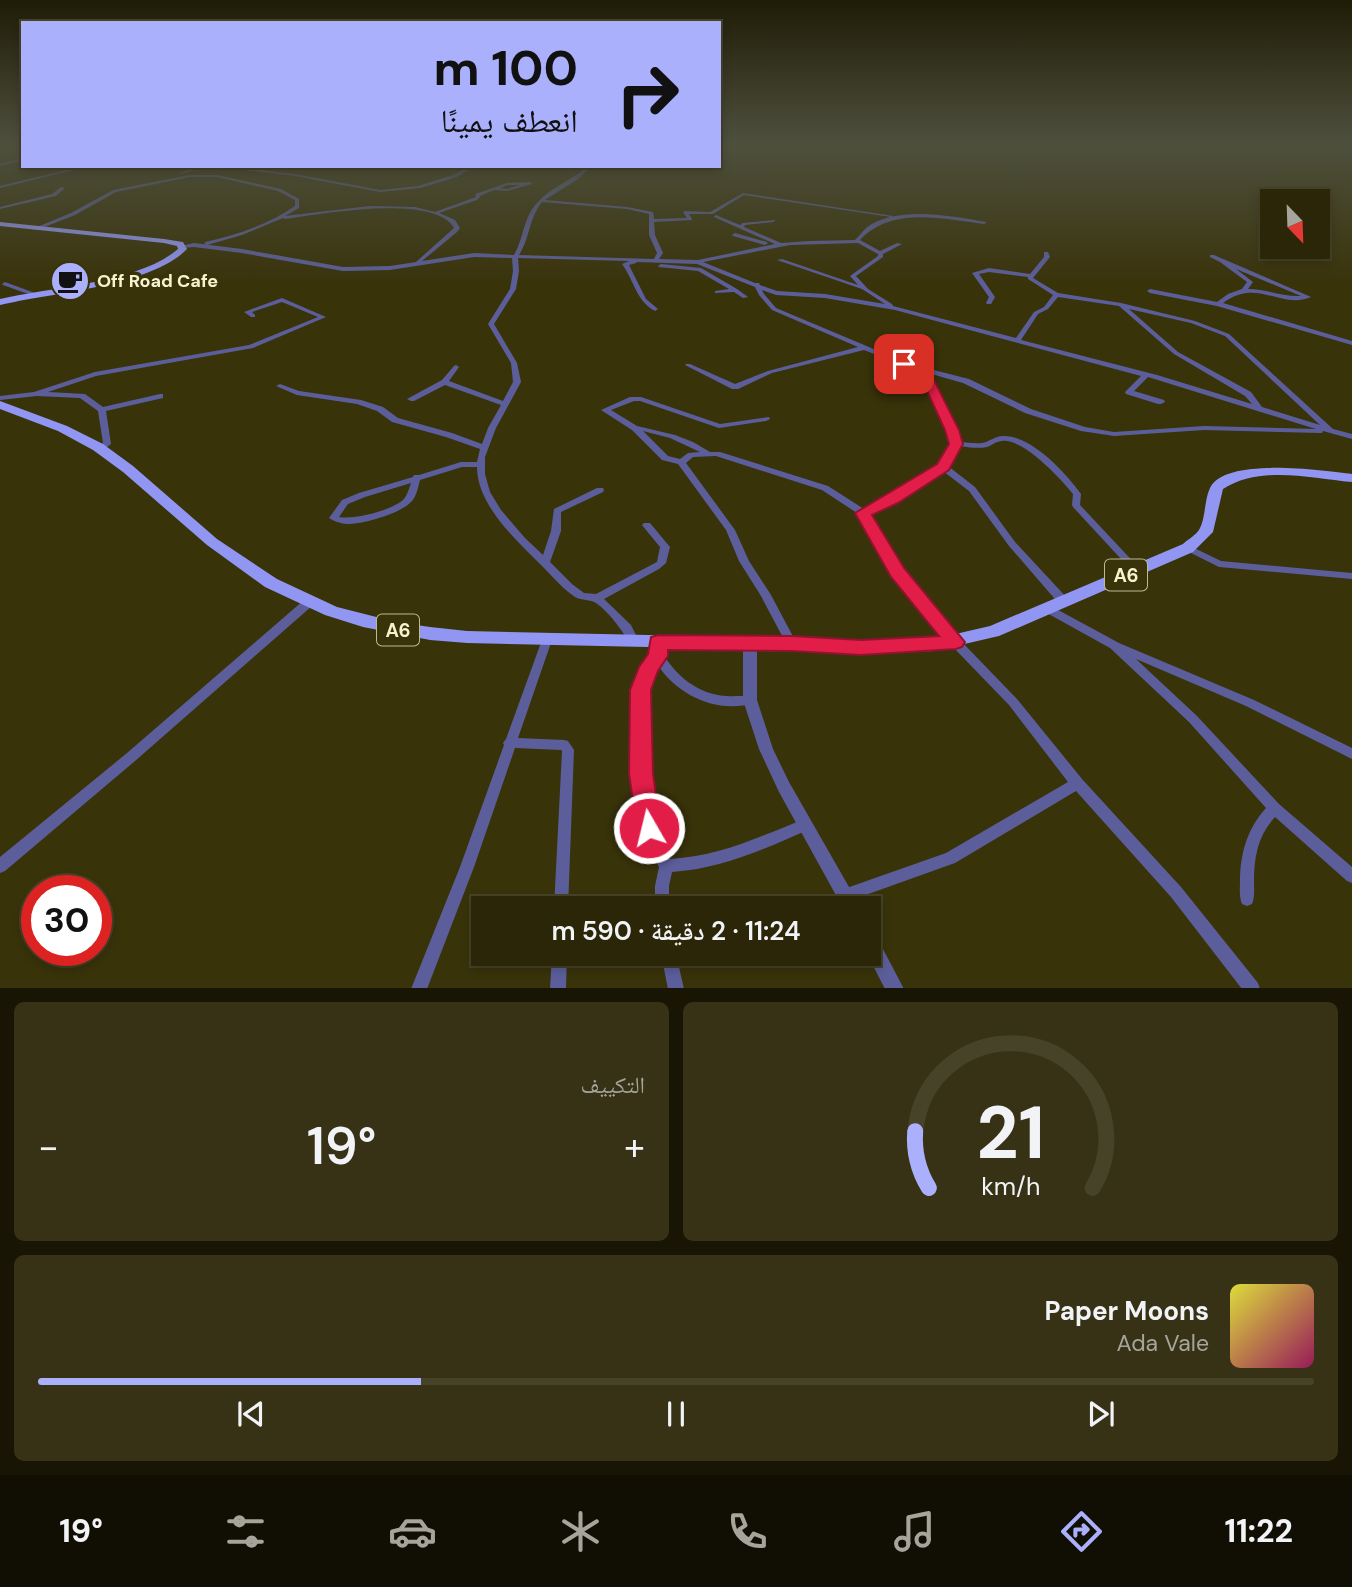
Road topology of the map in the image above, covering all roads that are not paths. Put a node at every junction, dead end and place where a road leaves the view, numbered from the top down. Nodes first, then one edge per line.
1 (59, 191) edge
2 (114, 191) edge
3 (282, 191) edge
4 (489, 191) edge
5 (557, 191) edge
6 (468, 200) dead end
7 (541, 201) junction
8 (0, 208) edge
9 (425, 211) junction
10 (433, 213) junction
11 (716, 216) dead end
12 (896, 218) junction
13 (276, 219) junction
14 (651, 220) junction
15 (773, 220) dead end
16 (984, 223) dead end
17 (0, 224) edge
18 (742, 227) junction
19 (35, 229) junction
20 (735, 235) dead end
21 (858, 241) junction
22 (899, 244) dead end
23 (194, 245) junction
24 (778, 246) junction
25 (183, 247) junction
26 (880, 253) junction
27 (1046, 253) dead end
28 (1212, 256) dead end
29 (515, 257) junction
30 (656, 260) junction
31 (780, 260) dead end
32 (634, 261) junction
33 (698, 261) junction
34 (1222, 261) junction
35 (416, 264) junction
36 (681, 273) dead end
37 (711, 275) junction
38 (1031, 276) junction
39 (5, 284) dead end
40 (757, 285) junction
41 (734, 290) junction
42 (866, 290) junction
43 (1244, 290) junction
44 (1150, 291) dead end
45 (718, 292) dead end
46 (33, 294) junction
47 (1056, 295) junction
48 (745, 297) dead end
49 (0, 302) edge
50 (989, 303) dead end
51 (1218, 304) junction
52 (1121, 305) junction
53 (895, 308) junction
54 (655, 309) dead end
55 (253, 316) dead end
56 (919, 341) dead end
57 (1017, 341) junction
58 (1352, 343) edge
59 (864, 347) junction
60 (888, 357) junction
61 (688, 365) dead end
62 (456, 367) dead end
63 (924, 371) junction
64 (1146, 375) junction
65 (445, 382) junction
66 (280, 386) dead end
67 (35, 394) junction
68 (160, 396) dead end
69 (0, 398) edge
70 (411, 399) dead end
71 (1161, 402) dead end
72 (505, 404) junction
73 (0, 405) edge
74 (102, 410) junction
75 (1260, 410) junction
76 (766, 419) dead end
77 (635, 428) junction
78 (1331, 431) junction
79 (1352, 437) edge
80 (956, 444) junction
81 (100, 449) junction
82 (484, 449) junction
83 (707, 453) junction
84 (681, 463) junction
85 (480, 464) junction
86 (943, 467) junction
87 (417, 477) junction
88 (1352, 478) edge
89 (600, 490) dead end
90 (863, 513) junction
91 (647, 526) dead end
92 (1188, 548) junction
93 (546, 561) junction
94 (1136, 570) junction
95 (1352, 576) edge
96 (597, 598) junction
97 (308, 603) junction
98 (1056, 606) junction
99 (548, 637) junction
100 (634, 641) junction
101 (956, 642) junction
102 (792, 644) junction
103 (750, 645) junction
104 (1114, 645) junction
105 (658, 649) junction
106 (750, 700) junction
107 (509, 743) junction
108 (1352, 754) edge
109 (1077, 783) junction
110 (1274, 808) junction
111 (805, 825) junction
112 (0, 866) edge
113 (666, 866) junction
114 (1352, 876) edge
115 (562, 896) edge
116 (662, 896) edge
117 (846, 896) edge
118 (863, 896) edge
119 (1247, 899) dead end
120 (881, 963) edge
121 (559, 966) edge
122 (671, 966) edge
123 (419, 988) edge
124 (558, 988) edge
125 (676, 988) edge
126 (894, 988) edge
127 (1251, 988) edge

1 - 8 street
2 - 19 street
3 - 13 street
4 - 10 street
5 - 7 street
6 - 9 street
7 - 14 street
7 - 29 street
9 - 10 street
9 - 13 street
10 - 35 street
11 - 18 street
12 - 14 street
12 - 16 street
12 - 21 street
13 - 23 street
14 - 30 street
15 - 18 street
17 - 19 highway
18 - 24 street
19 - 25 highway
20 - 24 street
21 - 24 street
21 - 26 street
22 - 26 street
23 - 25 street
23 - 35 street
24 - 33 street
25 - 46 highway
26 - 42 street
27 - 38 street
28 - 34 street
29 - 32 street
29 - 35 street
29 - 72 street
30 - 32 street
30 - 33 street
31 - 42 street
32 - 37 street
32 - 54 street
33 - 40 street
34 - 43 street
34 - 43 street
36 - 37 street
37 - 41 street
38 - 47 street
38 - 50 street
39 - 46 street
40 - 53 street
40 - 59 street
41 - 45 street
41 - 48 street
42 - 53 street
43 - 51 street
44 - 51 street
46 - 49 highway
47 - 52 street
47 - 57 street
51 - 58 street
52 - 75 street
52 - 78 street
53 - 57 street
55 - 67 street
56 - 60 street
57 - 64 street
59 - 60 street
59 - 61 street
60 - 63 street
62 - 65 street
63 - 78 street
63 - 80 street
64 - 71 street
64 - 75 street
65 - 70 street
65 - 72 street
66 - 82 street
67 - 69 street
67 - 74 street
68 - 74 street
72 - 82 street
73 - 81 highway, A6
74 - 81 street
75 - 78 street
76 - 77 street
77 - 83 street
77 - 84 street
78 - 79 street
80 - 86 street
80 - 94 street
81 - 97 highway, A6
82 - 85 street
83 - 84 street
83 - 90 street
84 - 102 street
85 - 87 street
85 - 93 street
86 - 90 street
86 - 98 street
87 - 87 street
88 - 92 highway, A6
89 - 93 street
90 - 101 street
91 - 96 street
92 - 94 highway, A6
92 - 95 street
93 - 96 street
94 - 98 highway, A6
96 - 100 street
97 - 99 highway, A6
97 - 112 street
98 - 101 highway, A6
98 - 104 street
99 - 100 highway, A6
99 - 107 street
100 - 105 highway, A6
101 - 102 highway, A6
101 - 109 street
102 - 103 highway, A6
103 - 105 highway, A6
103 - 106 street
104 - 108 street
104 - 110 street
105 - 106 street
105 - 113 street
106 - 111 street
107 - 115 street
107 - 123 street
109 - 118 street
109 - 127 street
110 - 114 street
110 - 119 street
111 - 113 street
111 - 117 street
113 - 116 street
120 - 126 street
121 - 124 street
122 - 125 street

